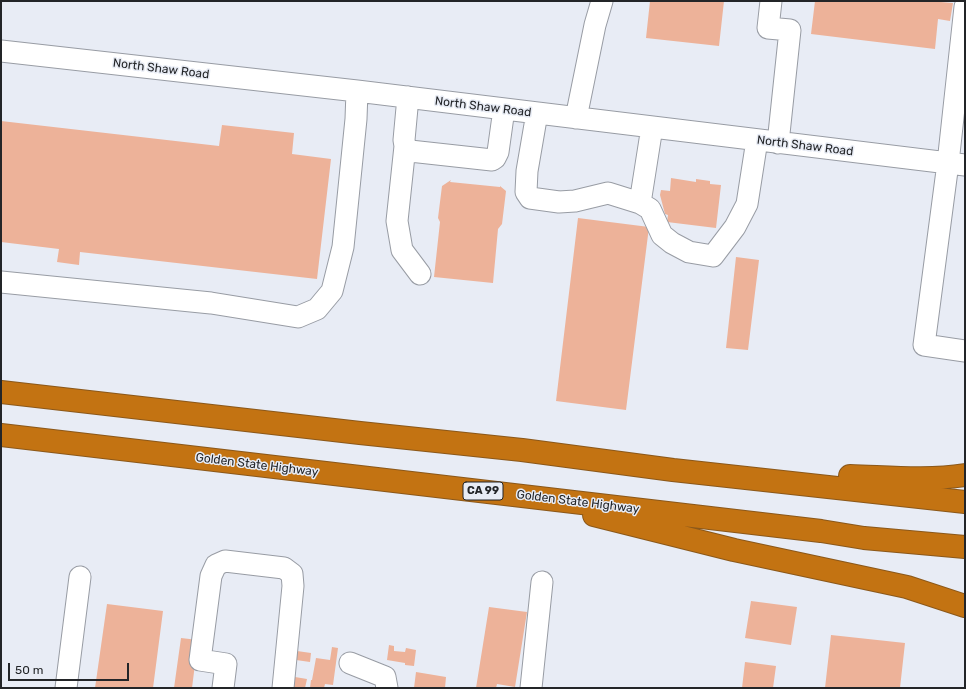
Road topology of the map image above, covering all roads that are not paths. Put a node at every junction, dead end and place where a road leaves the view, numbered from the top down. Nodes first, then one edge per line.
1 (602, 1) edge
2 (771, 1) edge
3 (965, 7) edge
4 (1, 51) edge
5 (357, 91) junction
6 (408, 98) junction
7 (504, 109) junction
8 (538, 113) junction
9 (576, 118) junction
10 (652, 127) junction
11 (757, 140) junction
12 (778, 143) junction
13 (405, 146) junction
14 (956, 164) edge
15 (640, 203) junction
16 (420, 274) dead end
17 (1, 282) edge
18 (965, 351) edge
19 (1, 392) edge
20 (1, 435) edge
21 (673, 470) junction
22 (965, 476) edge
23 (503, 493) junction
24 (965, 502) edge
25 (965, 547) edge
26 (80, 577) dead end
27 (542, 582) dead end
28 (965, 606) edge
29 (350, 663) dead end
30 (66, 688) edge
31 (223, 688) edge
32 (283, 688) edge
33 (387, 688) edge
34 (531, 688) edge

1 - 9 street
2 - 12 street
3 - 14 street
4 - 5 street, North Shaw Road
5 - 6 street, North Shaw Road
5 - 17 street
6 - 7 street, North Shaw Road
6 - 13 street
7 - 8 street, North Shaw Road
7 - 13 street
8 - 9 street, North Shaw Road
8 - 15 street
9 - 10 street, North Shaw Road
10 - 11 street, North Shaw Road
10 - 15 street
11 - 12 street, North Shaw Road
11 - 15 street
12 - 14 street, North Shaw Road
13 - 16 street
14 - 18 street
19 - 21 highway
20 - 23 highway, Golden State Highway / CA 99
21 - 22 highway
21 - 24 highway
23 - 25 highway, Golden State Highway / CA 99
23 - 28 highway
26 - 30 street
27 - 34 street
29 - 33 street
31 - 32 street

